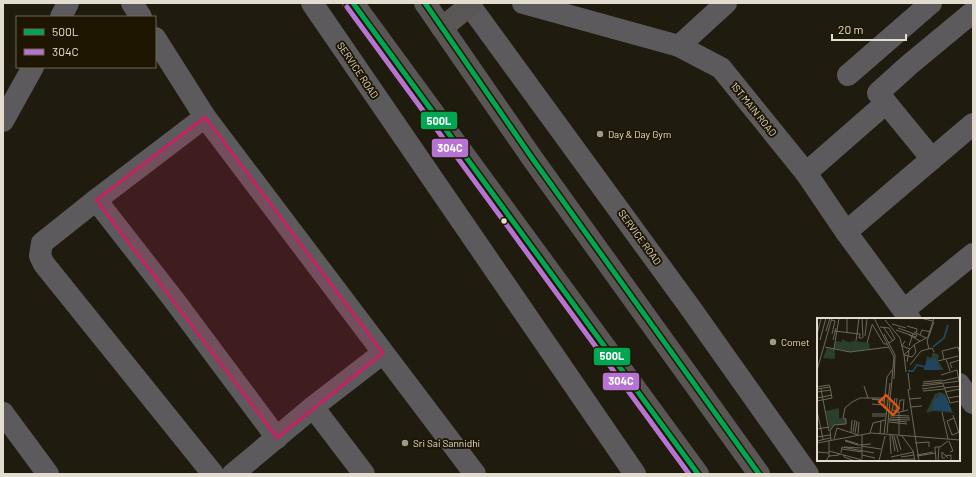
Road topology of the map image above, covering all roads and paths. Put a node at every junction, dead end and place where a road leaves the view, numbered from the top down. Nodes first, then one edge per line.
1 (68, 3) edge
2 (132, 3) edge
3 (312, 3) edge
4 (353, 3) edge
5 (425, 3) edge
6 (522, 3) edge
7 (726, 3) edge
8 (931, 3) edge
9 (471, 4) edge
10 (973, 12) edge
11 (62, 16) edge
12 (140, 16) edge
13 (442, 28) junction
14 (156, 40) edge
15 (679, 46) junction
16 (32, 68) edge
17 (848, 75) dead end
18 (886, 103) junction
19 (205, 117) junction
20 (3, 121) edge
21 (973, 124) edge
22 (932, 159) junction
23 (806, 173) junction
24 (96, 200) junction
25 (846, 232) junction
26 (973, 254) edge
27 (907, 314) edge
28 (383, 353) junction
29 (960, 385) edge
30 (973, 403) edge
31 (313, 407) junction
32 (3, 413) edge
33 (277, 438) junction
34 (48, 474) edge
35 (212, 474) edge
36 (233, 474) edge
37 (364, 474) edge
38 (475, 474) edge
39 (635, 474) edge
40 (698, 474) edge
41 (758, 474) edge
42 (808, 474) edge

1 - 11 street
2 - 12 street
3 - 39 street, SERVICE ROAD
4 - 40 highway
5 - 13 highway
6 - 15 street, 1ST MAIN ROAD
7 - 15 street
8 - 17 street
9 - 13 highway
9 - 42 street, SERVICE ROAD
10 - 18 street
13 - 41 highway
14 - 19 street
15 - 23 street, 1ST MAIN ROAD
16 - 20 street
18 - 22 street
18 - 23 street
19 - 24 street
19 - 28 street
21 - 22 street
22 - 25 street
23 - 25 street, 1ST MAIN ROAD
24 - 33 street
24 - 35 street
25 - 27 street, 1ST MAIN ROAD
26 - 27 street
28 - 31 street
28 - 38 street
29 - 30 street
31 - 33 street
31 - 37 street
32 - 34 street
33 - 36 street

